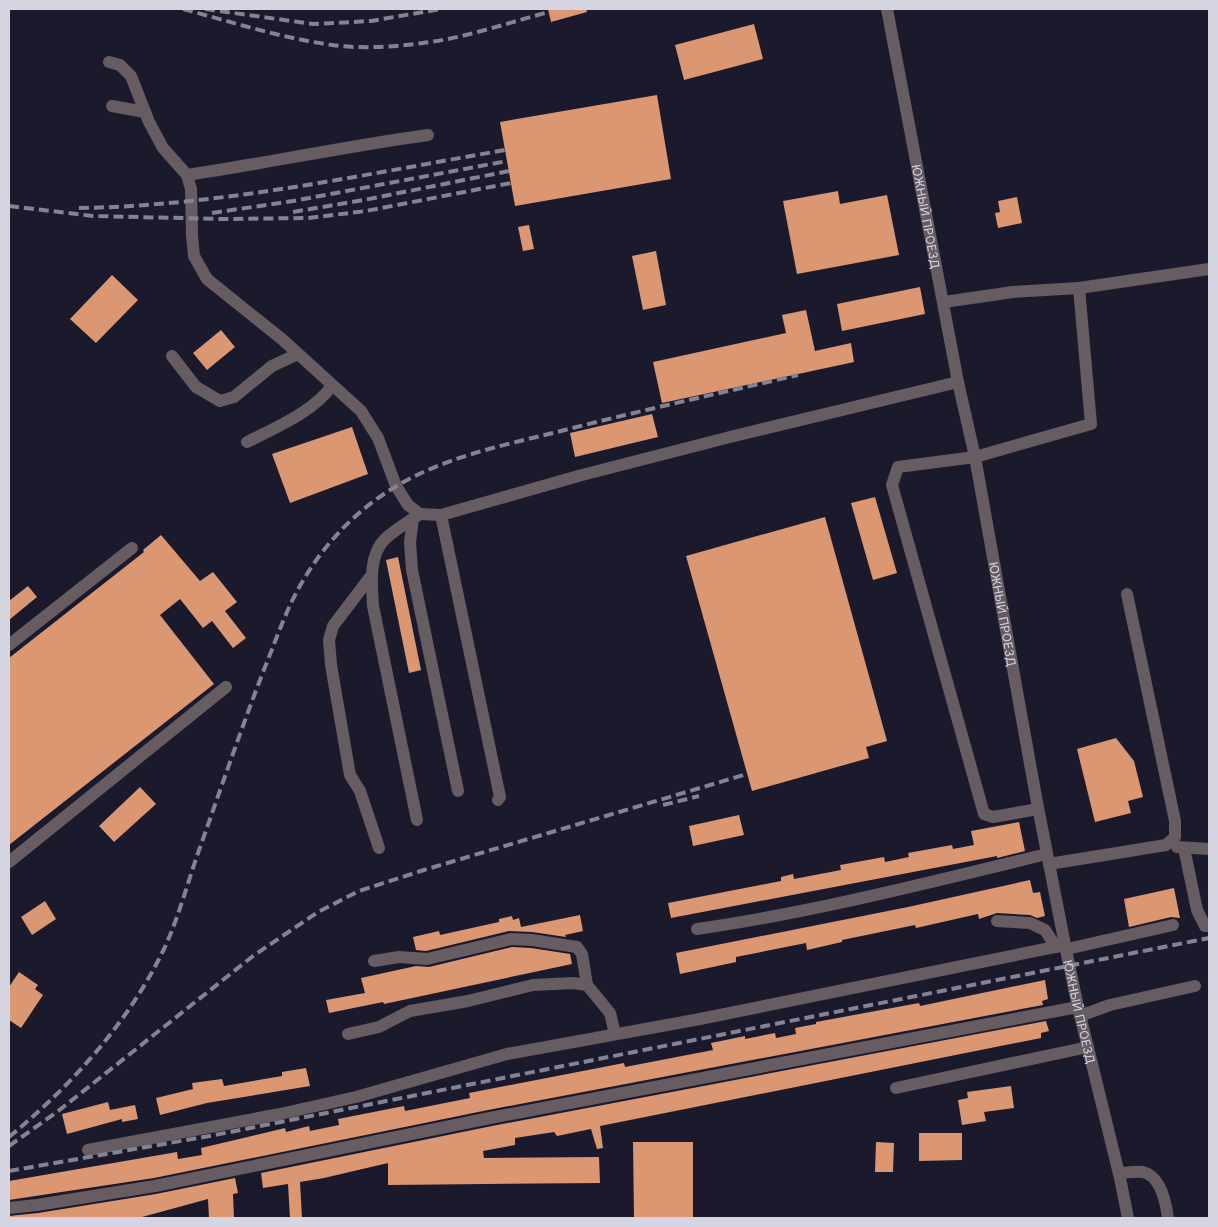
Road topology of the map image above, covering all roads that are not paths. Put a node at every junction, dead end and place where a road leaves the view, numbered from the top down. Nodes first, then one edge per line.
1 (887, 9) edge
2 (109, 62) dead end
3 (112, 106) dead end
4 (145, 112) junction
5 (428, 136) dead end
6 (187, 176) junction
7 (1209, 269) edge
8 (1079, 288) junction
9 (944, 302) junction
10 (298, 354) junction
11 (172, 356) dead end
12 (958, 382) junction
13 (332, 385) junction
14 (247, 442) dead end
15 (975, 457) junction
16 (441, 515) junction
17 (416, 517) junction
18 (132, 548) dead end
19 (371, 576) junction
20 (1127, 594) dead end
21 (9, 645) edge
22 (226, 687) dead end
23 (458, 791) dead end
24 (498, 800) dead end
25 (1038, 809) junction
26 (417, 820) dead end
27 (1166, 845) junction
28 (379, 848) dead end
29 (1184, 848) junction
30 (1209, 849) edge
31 (1048, 859) junction
32 (9, 862) edge
33 (997, 921) dead end
34 (1173, 925) dead end
35 (1209, 926) edge
36 (697, 929) dead end
37 (1063, 947) junction
38 (374, 961) dead end
39 (587, 985) junction
40 (1196, 986) dead end
41 (1079, 1011) junction
42 (348, 1034) dead end
43 (615, 1034) junction
44 (1088, 1047) junction
45 (896, 1088) dead end
46 (88, 1150) dead end
47 (1119, 1173) junction
48 (9, 1208) edge
49 (1128, 1218) edge
50 (1168, 1218) edge

1 - 9 street, ЮЖНЫЙ ПРОЕЗД
2 - 4 street
3 - 4 street
4 - 6 street
5 - 6 street
6 - 10 street
7 - 8 street
8 - 9 street
8 - 15 street
9 - 12 street, ЮЖНЫЙ ПРОЕЗД
10 - 11 street
10 - 13 street
12 - 15 street, ЮЖНЫЙ ПРОЕЗД
12 - 16 street
13 - 14 street
13 - 17 street
15 - 25 street, ЮЖНЫЙ ПРОЕЗД
15 - 25 street
16 - 17 street
16 - 24 street
17 - 19 street
17 - 23 street
18 - 21 street
19 - 26 street
19 - 28 street
20 - 27 street
22 - 32 street
25 - 31 street, ЮЖНЫЙ ПРОЕЗД
27 - 29 street
27 - 31 street
29 - 30 street
29 - 35 street
31 - 36 street
31 - 37 street, ЮЖНЫЙ ПРОЕЗД
33 - 37 street
34 - 37 street
37 - 41 street, ЮЖНЫЙ ПРОЕЗД
37 - 43 street
38 - 39 street
39 - 42 street
39 - 43 street
40 - 41 street
41 - 44 street, ЮЖНЫЙ ПРОЕЗД
41 - 48 street
43 - 46 street
44 - 45 street
44 - 47 street, ЮЖНЫЙ ПРОЕЗД
47 - 49 street, ЮЖНЫЙ ПРОЕЗД
47 - 50 street

